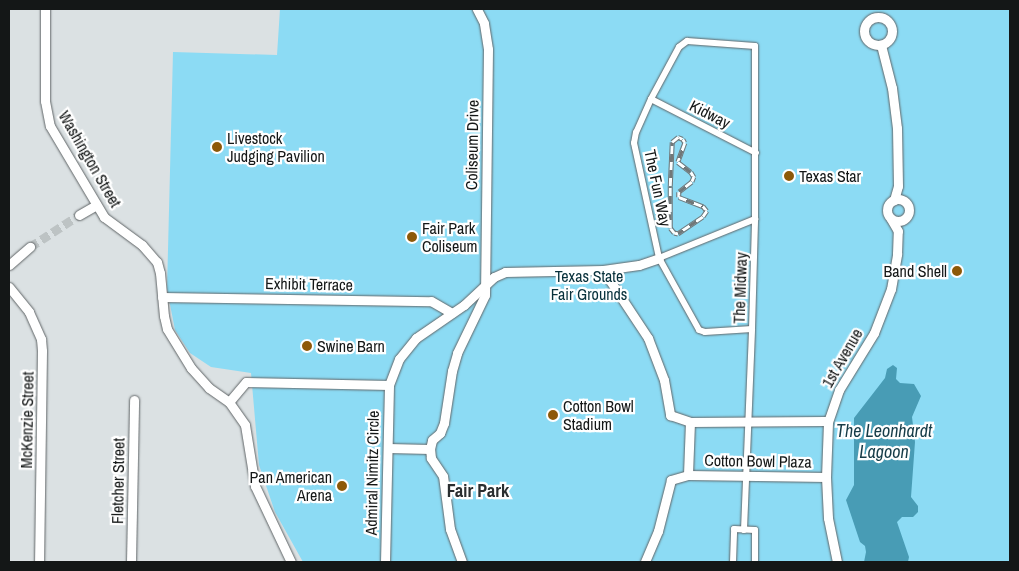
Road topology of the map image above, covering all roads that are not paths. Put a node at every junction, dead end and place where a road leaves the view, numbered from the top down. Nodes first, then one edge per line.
1 (45, 9) edge
2 (477, 9) edge
3 (881, 13) edge
4 (881, 45) junction
5 (755, 46) joint
6 (651, 99) junction
7 (756, 153) junction
8 (898, 186) junction
9 (894, 200) junction
10 (905, 201) junction
11 (96, 205) junction
12 (79, 215) tunnel mouth
13 (891, 219) junction
14 (755, 220) junction
15 (905, 220) junction
16 (898, 231) junction
17 (30, 248) tunnel mouth
18 (660, 258) junction
19 (9, 265) edge
20 (603, 270) junction
21 (486, 285) junction
22 (9, 288) edge
23 (162, 298) junction
24 (452, 313) junction
25 (752, 329) junction
26 (389, 385) junction
27 (134, 400) dead end
28 (229, 402) junction
29 (748, 420) junction
30 (825, 421) dead end
31 (690, 422) junction
32 (388, 448) junction
33 (430, 449) junction
34 (688, 475) junction
35 (746, 477) junction
36 (826, 477) junction
37 (744, 530) junction
38 (39, 562) edge
39 (131, 562) edge
40 (291, 562) edge
41 (385, 562) edge
42 (462, 562) edge
43 (645, 562) edge
44 (733, 562) edge
45 (755, 562) edge
46 (837, 562) edge

1 - 11 street, Washington Street
2 - 21 street, Coliseum Drive
3 - 4 street
3 - 4 street
4 - 8 street
5 - 6 street, The Fun Way
5 - 7 street, The Midway
6 - 7 street, Kidway
6 - 18 street, The Fun Way
7 - 14 street, The Midway
8 - 9 street
8 - 10 street
9 - 10 street
9 - 13 street
10 - 15 street
11 - 12 street
11 - 23 street, Washington Street
13 - 15 street
13 - 16 street
14 - 18 street
14 - 25 street, The Midway
15 - 16 street, 1st Avenue
16 - 36 street, 1st Avenue
17 - 19 street
18 - 20 street
18 - 25 street, The Fun Way
20 - 21 street
20 - 31 street
21 - 24 street
21 - 33 street, Coliseum Drive
22 - 38 street, McKenzie Street
23 - 24 street, Exhibit Terrace
23 - 28 street, Washington Street
24 - 26 street
25 - 29 street, The Midway
26 - 28 street
26 - 32 street, Admiral Nimitz Circle
27 - 39 street, Fletcher Street
28 - 40 street, Washington Street
29 - 30 street
29 - 31 street
29 - 35 street, The Midway
31 - 34 street
32 - 33 street
32 - 41 street, Admiral Nimitz Circle
33 - 42 street
34 - 35 street, Cotton Bowl Plaza
34 - 43 street
35 - 36 street, Cotton Bowl Plaza
35 - 37 street, The Midway
36 - 46 street, 1st Avenue
37 - 44 street
37 - 45 street

